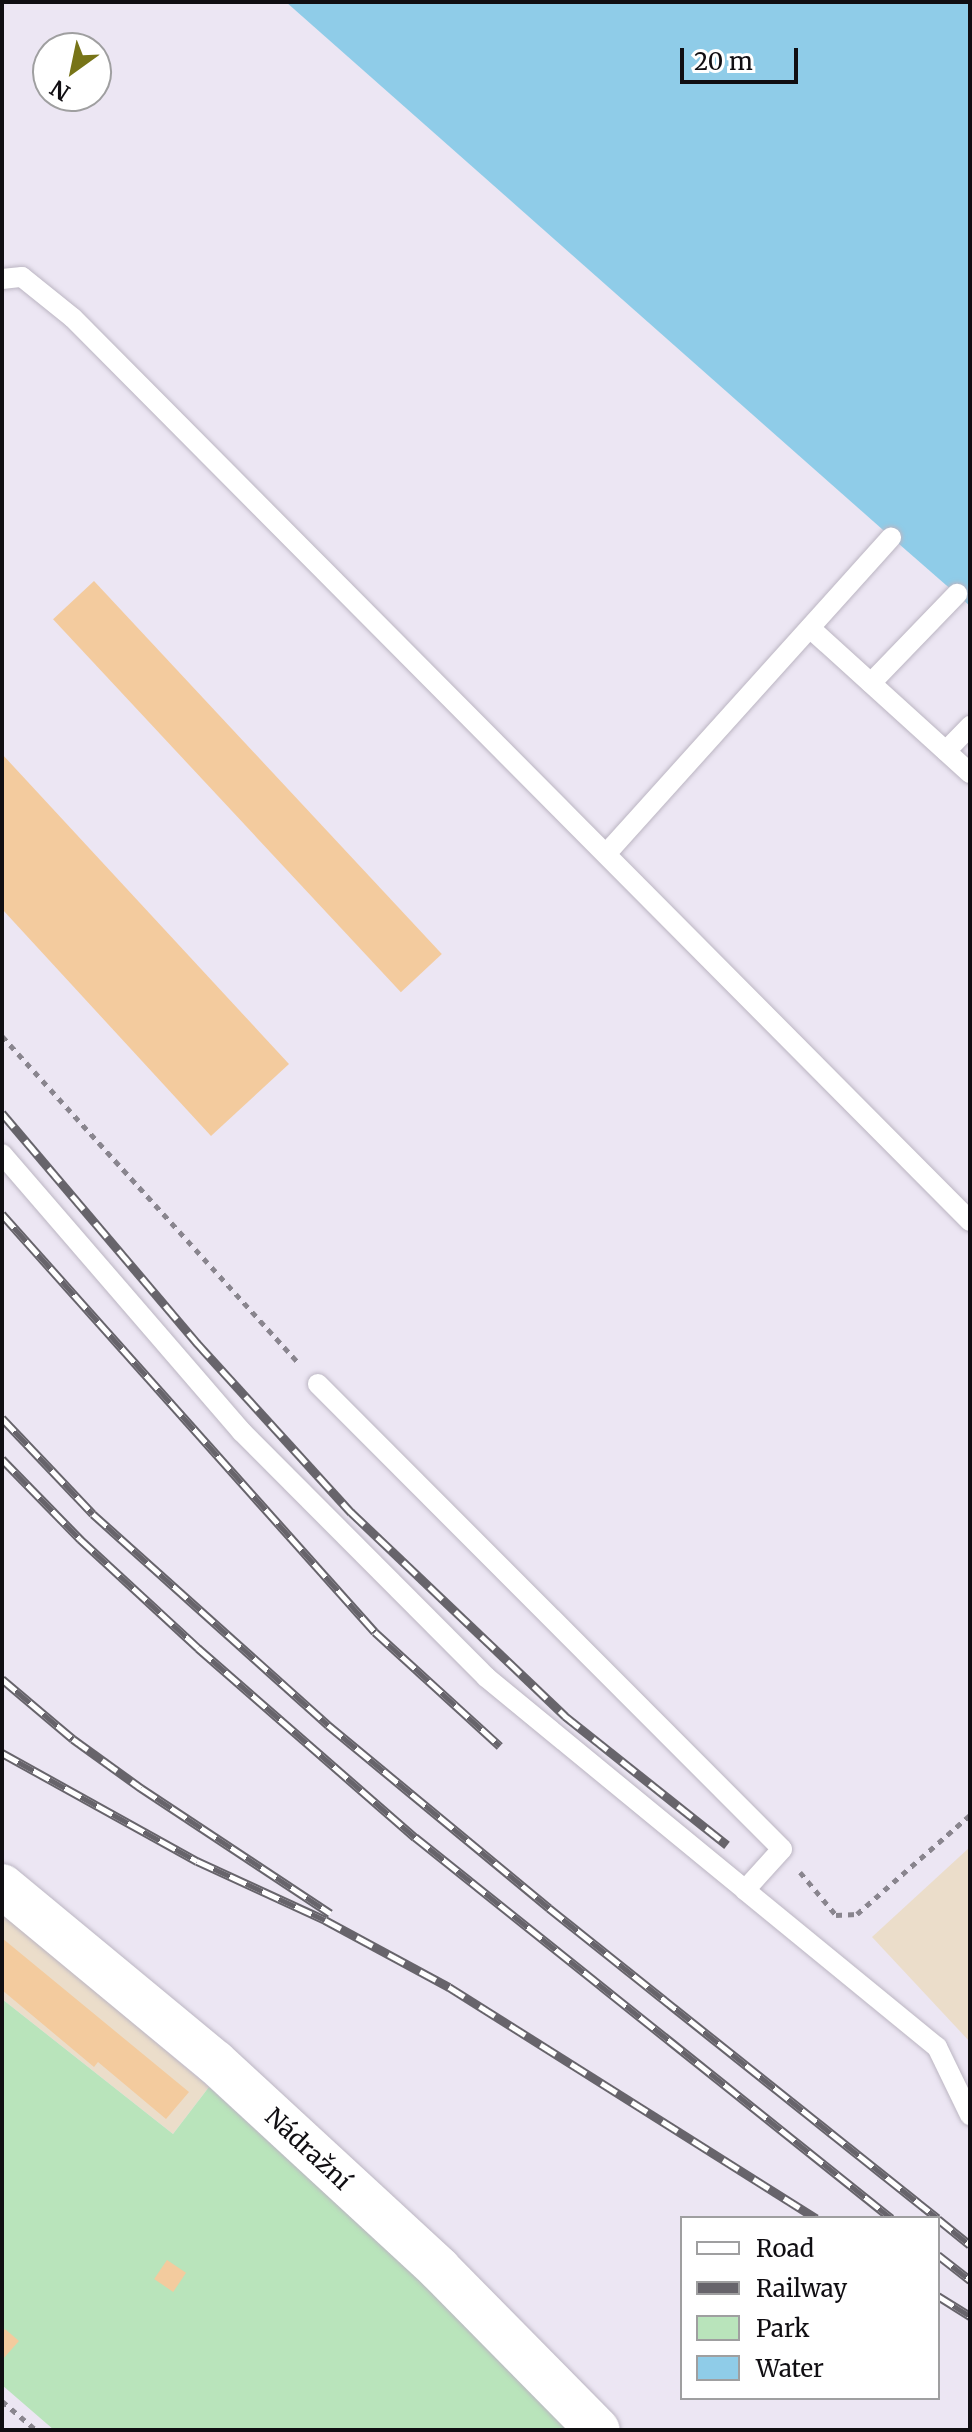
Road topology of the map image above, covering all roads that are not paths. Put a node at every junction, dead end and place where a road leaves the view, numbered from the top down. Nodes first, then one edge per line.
1 (2, 279) edge
2 (891, 537) dead end
3 (957, 594) dead end
4 (810, 628) junction
5 (871, 683) junction
6 (970, 726) edge
7 (946, 751) junction
8 (970, 773) edge
9 (606, 854) junction
10 (2, 1154) edge
11 (970, 1221) edge
12 (318, 1384) road end
13 (2, 1886) edge
14 (745, 1890) junction
15 (970, 2115) edge
16 (598, 2430) edge

1 - 9 lane
2 - 4 lane
3 - 5 lane
4 - 5 lane
4 - 9 lane
5 - 7 lane
6 - 7 lane
7 - 8 lane
9 - 11 lane
10 - 14 lane
12 - 14 lane
13 - 16 main road, Nádražní
14 - 15 lane

